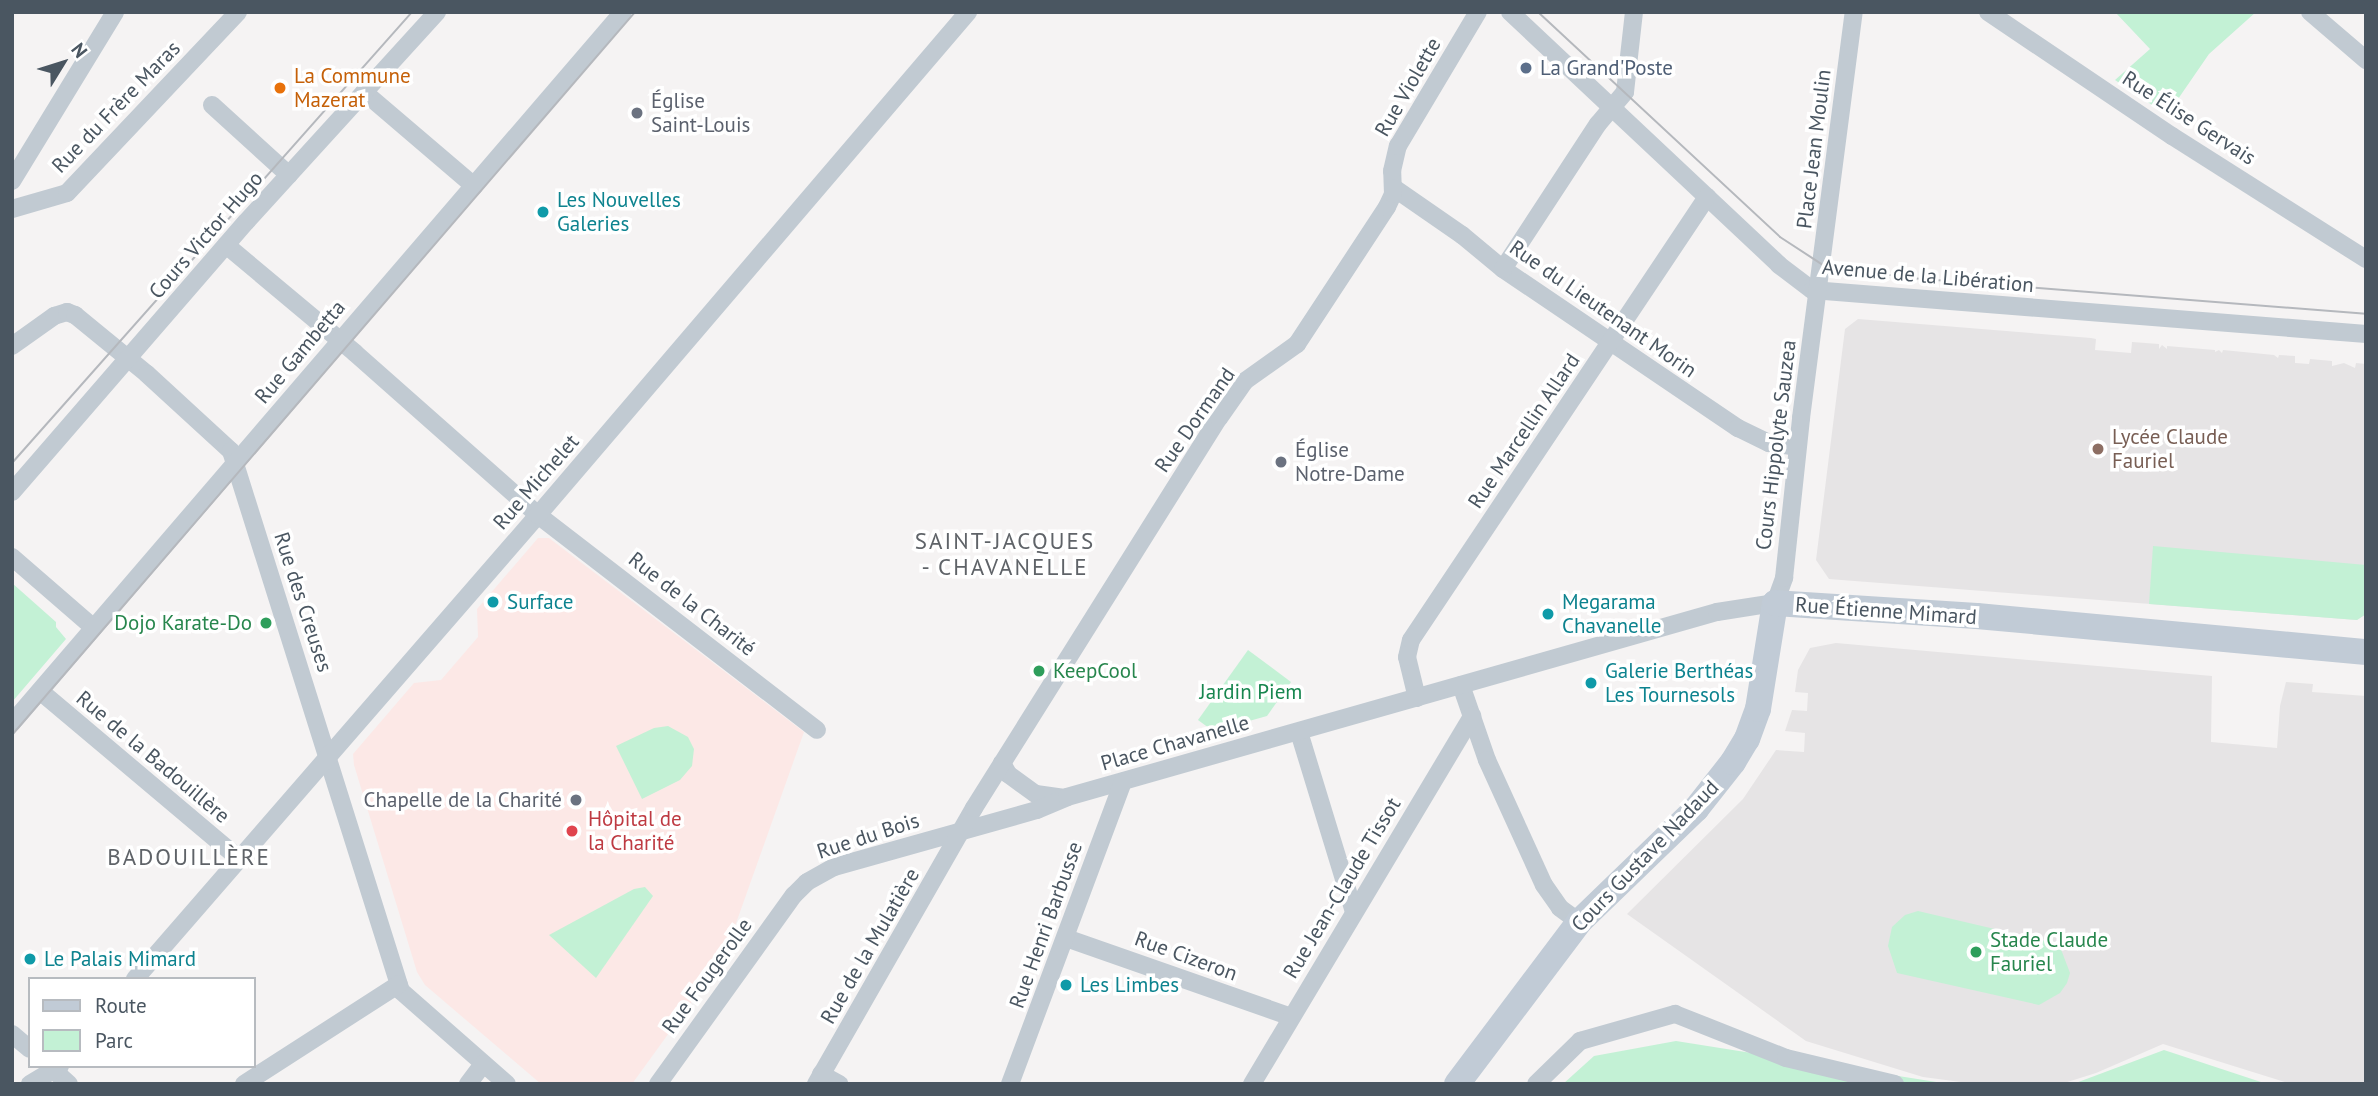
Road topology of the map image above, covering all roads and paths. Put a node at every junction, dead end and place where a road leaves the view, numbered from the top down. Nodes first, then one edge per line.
1 (115, 12) edge
2 (238, 12) edge
3 (437, 12) edge
4 (623, 12) edge
5 (968, 12) edge
6 (1478, 12) edge
7 (1510, 12) edge
8 (1634, 12) edge
9 (1854, 12) edge
10 (1988, 12) edge
11 (2310, 12) edge
12 (2366, 60) edge
13 (364, 92) junction
14 (212, 105) dead end
15 (1611, 107) junction
16 (289, 175) junction
17 (12, 181) edge
18 (474, 186) junction
19 (1394, 188) junction
20 (1707, 197) junction
21 (12, 209) edge
22 (226, 245) junction
23 (2366, 260) edge
24 (1503, 269) junction
25 (1818, 291) junction
26 (2366, 334) edge
27 (340, 340) junction
28 (1610, 343) junction
29 (12, 346) edge
30 (128, 360) junction
31 (1797, 447) junction
32 (236, 462) junction
33 (12, 492) edge
34 (538, 515) junction
35 (12, 557) edge
36 (1775, 603) junction
37 (94, 628) junction
38 (2366, 652) edge
39 (1461, 685) junction
40 (40, 691) junction
41 (1418, 698) junction
42 (1472, 716) junction
43 (12, 723) edge
44 (817, 730) dead end
45 (1299, 732) junction
46 (328, 755) junction
47 (1002, 763) junction
48 (1123, 782) junction
49 (1067, 797) junction
50 (962, 831) junction
51 (238, 858) junction
52 (794, 895) joint
53 (1354, 912) junction
54 (1579, 922) junction
55 (1066, 937) junction
56 (137, 977) edge
57 (401, 988) junction
58 (1291, 1017) junction
59 (12, 1034) edge
60 (28, 1047) edge
61 (484, 1063) junction
62 (58, 1072) edge
63 (819, 1079) edge
64 (30, 1084) edge
65 (244, 1084) edge
66 (468, 1084) edge
67 (507, 1084) edge
68 (658, 1084) edge
69 (839, 1084) edge
70 (1010, 1084) edge
71 (1252, 1084) edge
72 (1457, 1084) edge
73 (1535, 1084) edge
74 (1895, 1084) edge

1 - 17 street
2 - 21 street, Rue du Frère Maras
3 - 13 street, Cours Victor Hugo
4 - 18 street, Rue Gambetta
5 - 34 street, Rue Michelet
6 - 19 street, Rue Violette
7 - 15 street, Avenue de la Libération
8 - 15 street
9 - 25 street, Place Jean Moulin
10 - 23 street, Rue Élise Gervais
11 - 12 street
13 - 16 street, Cours Victor Hugo
13 - 18 street
14 - 16 street
15 - 20 street, Avenue de la Libération
15 - 24 street
16 - 22 street, Cours Victor Hugo
18 - 27 street, Rue Gambetta
19 - 24 street, Rue du Lieutenant Morin
19 - 47 street, Rue Dormand
20 - 25 street, Avenue de la Libération
20 - 28 street, Rue Marcellin Allard
22 - 27 street, Rue de la Charité
22 - 30 street, Cours Victor Hugo
24 - 28 street, Rue du Lieutenant Morin
25 - 26 street, Avenue de la Libération
25 - 31 street, Cours Hippolyte Sauzea
27 - 32 street, Rue Gambetta
27 - 34 street, Rue de la Charité
28 - 31 street, Rue du Lieutenant Morin
28 - 41 street, Rue Marcellin Allard
29 - 30 street
30 - 32 street
30 - 33 street, Cours Victor Hugo
31 - 36 street, Cours Hippolyte Sauzea
32 - 37 street, Rue Gambetta
32 - 46 street, Rue des Creuses
34 - 44 street, Rue de la Charité
34 - 46 street, Rue Michelet
35 - 37 street
36 - 38 main road, Rue Étienne Mimard
36 - 39 street, Rue Étienne Mimard
36 - 54 main road, Cours Gustave Nadaud
37 - 40 street, Rue Gambetta
39 - 41 street, Rue Étienne Mimard
39 - 42 street
40 - 43 street, Rue Gambetta
40 - 51 street, Rue de la Badouillère
41 - 45 street, Place Chavanelle
42 - 53 street, Rue Jean-Claude Tissot
42 - 54 street
45 - 48 street, Place Chavanelle
45 - 53 street
46 - 51 street, Rue Michelet
46 - 57 street, Rue des Creuses
47 - 49 street, Place Chavanelle
47 - 50 street
48 - 49 street, Place Chavanelle
48 - 55 street, Rue Henri Barbusse
49 - 50 street, Place Chavanelle
50 - 52 street, Rue du Bois
50 - 63 street, Rue de la Mulatière
51 - 56 street, Rue Michelet
52 - 68 street, Rue Fougerolle
53 - 58 street, Rue Jean-Claude Tissot
54 - 72 main road, Cours Gustave Nadaud
55 - 58 street, Rue Cizeron
55 - 70 street, Rue Henri Barbusse
57 - 61 street
57 - 65 street
58 - 71 street, Rue Jean-Claude Tissot
59 - 60 street
61 - 66 street
61 - 67 street
62 - 64 street
63 - 69 street
73 - 74 street

